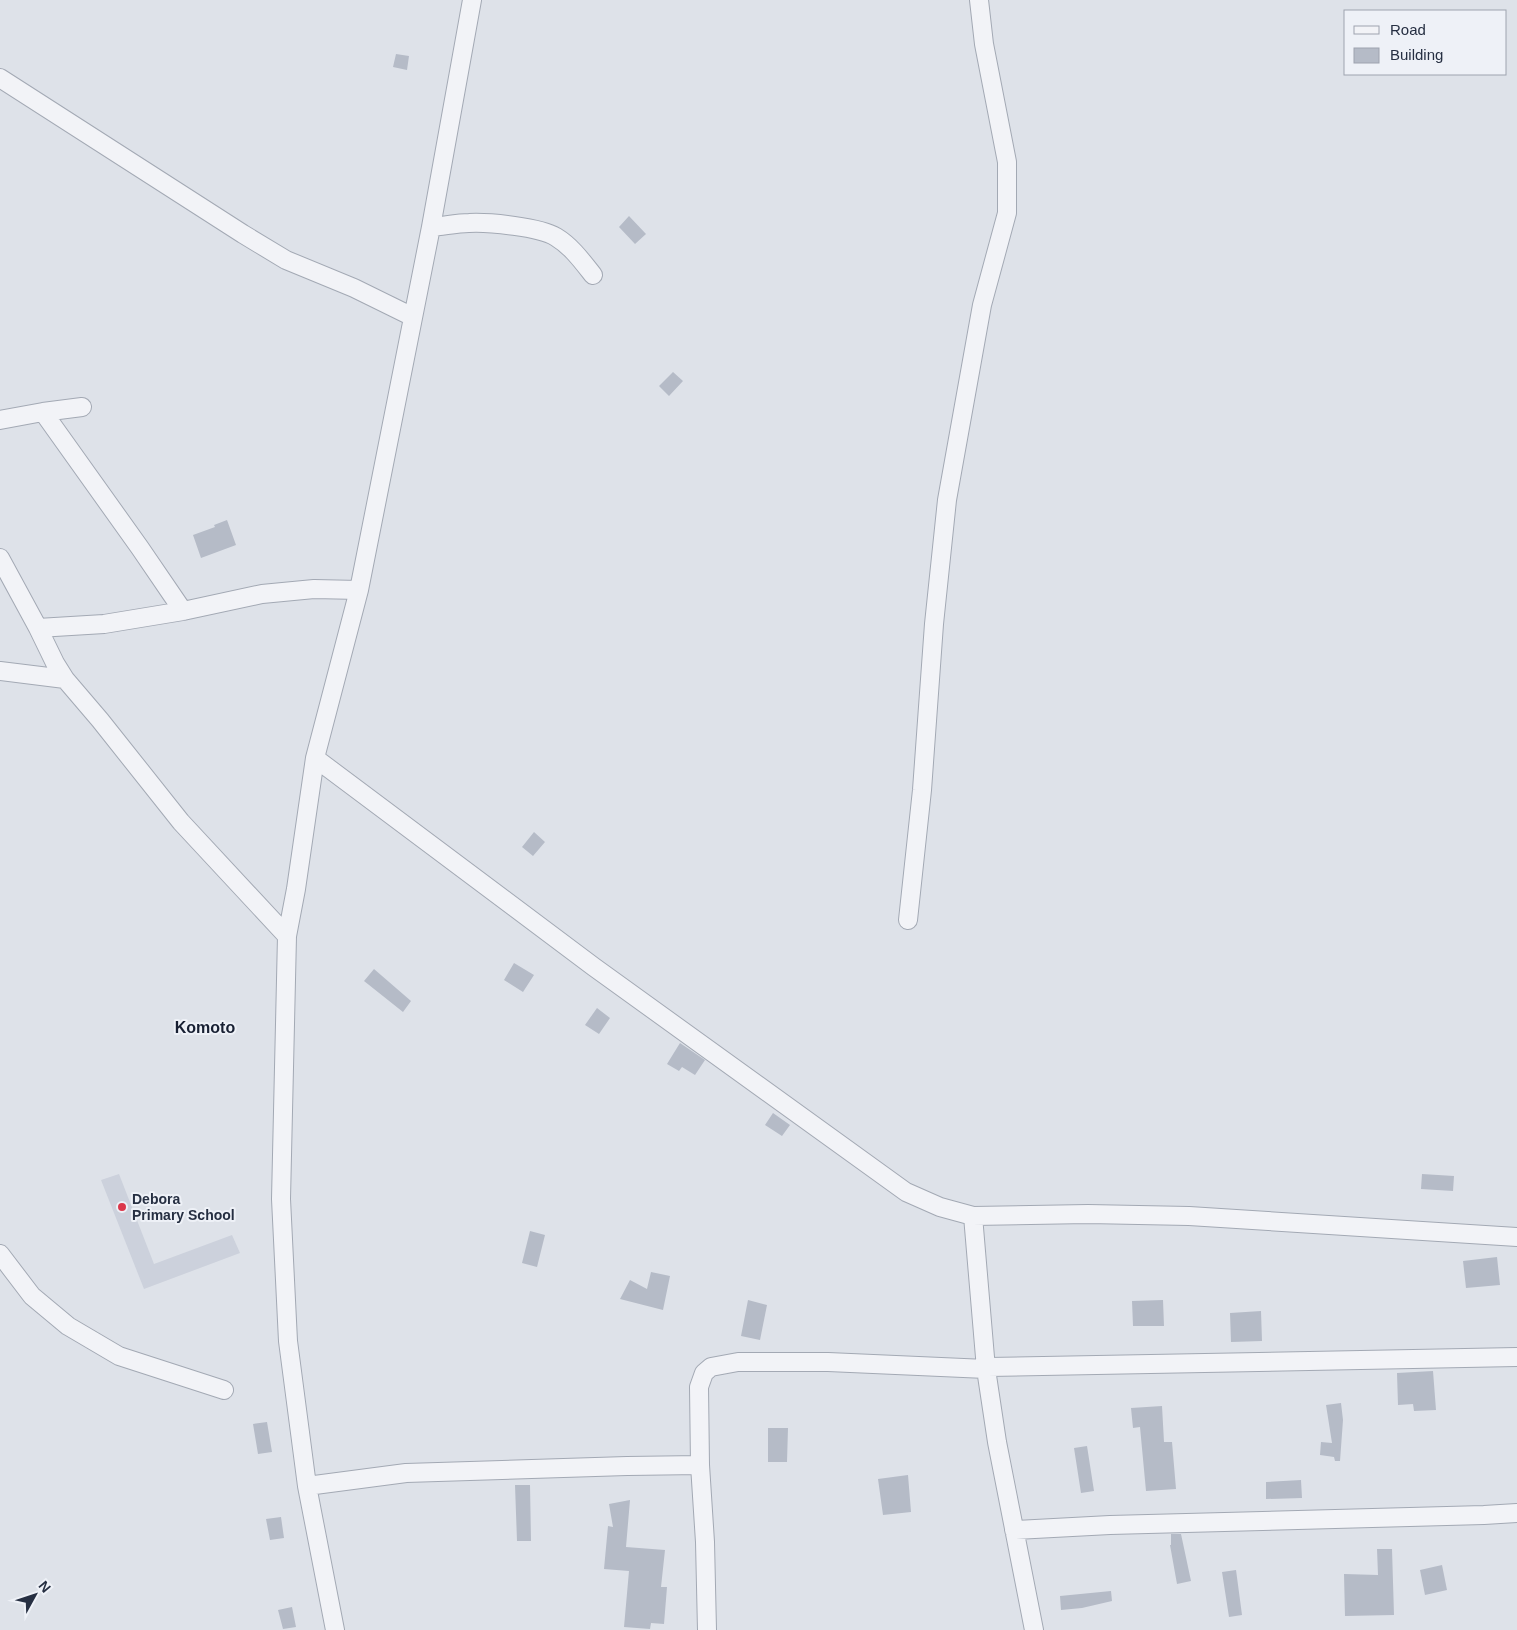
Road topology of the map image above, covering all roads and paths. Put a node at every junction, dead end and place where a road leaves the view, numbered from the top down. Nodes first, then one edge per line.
1 (472, 0) edge
2 (979, 0) edge
3 (0, 78) edge
4 (431, 227) junction
5 (593, 275) dead end
6 (413, 317) junction
7 (82, 407) dead end
8 (43, 412) junction
9 (0, 420) edge
10 (0, 558) edge
11 (359, 590) junction
12 (183, 612) junction
13 (38, 628) junction
14 (0, 671) edge
15 (65, 679) junction
16 (316, 758) junction
17 (908, 920) dead end
18 (287, 936) junction
19 (974, 1216) junction
20 (1517, 1237) edge
21 (0, 1254) edge
22 (1517, 1357) edge
23 (986, 1369) junction
24 (224, 1390) dead end
25 (700, 1466) junction
26 (307, 1486) junction
27 (1517, 1512) edge
28 (1014, 1530) junction
29 (335, 1630) edge
30 (707, 1630) edge
31 (1034, 1630) edge

1 - 4 street
2 - 17 street
3 - 6 street
4 - 5 street
4 - 6 street
6 - 11 street
7 - 8 street
8 - 9 street
8 - 12 street
10 - 13 street
11 - 12 street
11 - 16 street
12 - 13 street
13 - 15 street
14 - 15 street
15 - 18 street
16 - 18 street
16 - 19 street
18 - 26 street
19 - 20 street
19 - 23 street
21 - 24 street
22 - 23 street
23 - 25 street
23 - 28 street
25 - 26 street
25 - 30 street
26 - 29 street
27 - 28 street
28 - 31 street

